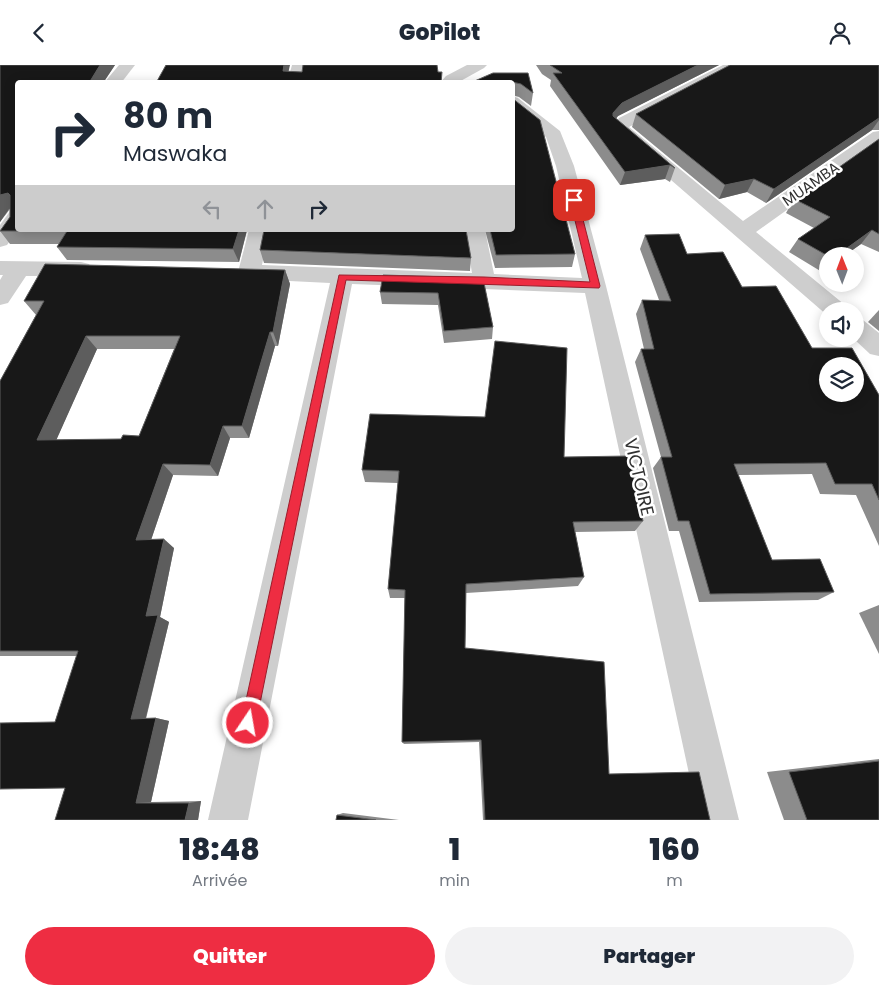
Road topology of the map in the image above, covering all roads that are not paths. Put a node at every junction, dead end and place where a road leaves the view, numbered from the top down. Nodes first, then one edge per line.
1 (127, 65) edge
2 (300, 65) edge
3 (735, 65) edge
4 (475, 69) edge
5 (114, 80) edge
6 (296, 80) edge
7 (451, 80) edge
8 (515, 103) edge
9 (879, 136) edge
10 (15, 218) edge
11 (743, 231) junction
12 (258, 232) edge
13 (475, 232) edge
14 (0, 240) edge
15 (10, 268) edge
16 (100, 270) edge
17 (342, 277) junction
18 (484, 280) junction
19 (595, 286) junction
20 (0, 297) edge
21 (826, 302) edge
22 (864, 334) edge
23 (879, 347) edge
24 (228, 820) edge
25 (719, 820) edge

1 - 5 street
2 - 6 street
3 - 11 street
4 - 7 street
8 - 19 street, VICTOIRE
9 - 11 street, MUAMBA
10 - 14 street
11 - 21 street
12 - 17 street
13 - 18 street
15 - 16 street
15 - 20 street
17 - 18 street
17 - 24 street
18 - 19 street
19 - 25 street, VICTOIRE
22 - 23 street

